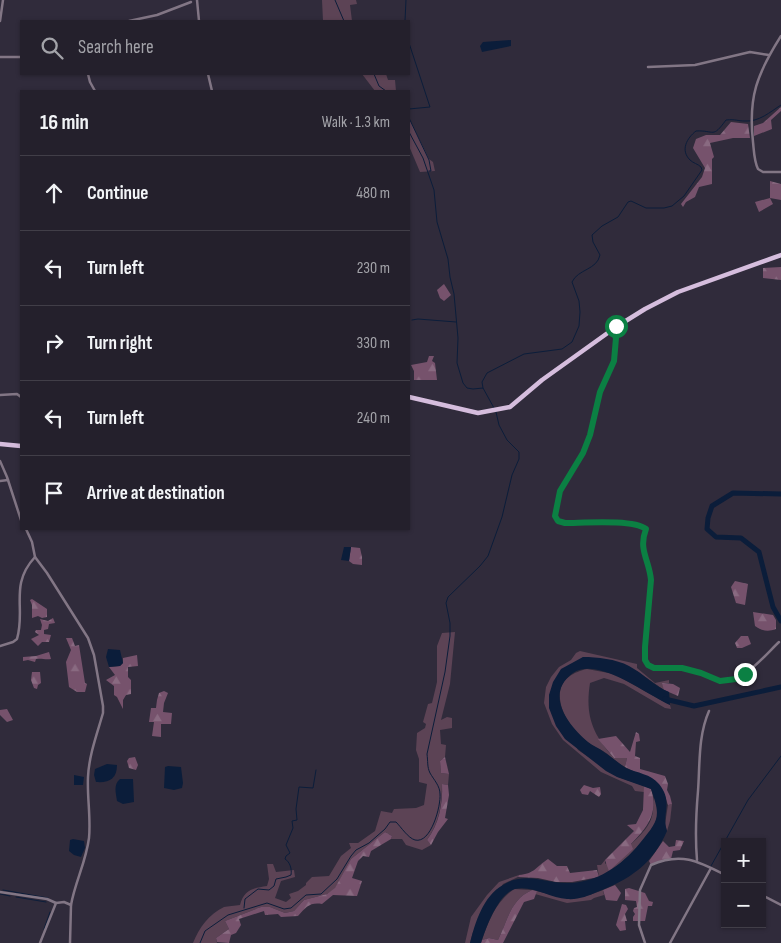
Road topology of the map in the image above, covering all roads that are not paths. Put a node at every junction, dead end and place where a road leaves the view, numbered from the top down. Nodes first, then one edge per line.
1 (3, 0) edge
2 (196, 0) edge
3 (191, 2) dead end
4 (134, 20) edge
5 (199, 20) edge
6 (0, 21) edge
7 (781, 36) edge
8 (769, 55) junction
9 (20, 57) edge
10 (0, 58) edge
11 (648, 67) dead end
12 (88, 75) edge
13 (208, 75) edge
14 (94, 90) edge
15 (212, 90) edge
16 (781, 172) edge
17 (781, 255) edge
18 (612, 329) junction
19 (0, 395) edge
20 (20, 396) edge
21 (410, 397) edge
22 (0, 444) edge
23 (20, 446) edge
24 (0, 460) edge
25 (8, 480) junction
26 (0, 481) edge
27 (20, 517) edge
28 (26, 530) edge
29 (35, 557) junction
30 (779, 642) dead end
31 (0, 646) edge
32 (710, 711) dead end
33 (696, 860) junction
34 (712, 868) junction
35 (721, 873) edge
36 (0, 892) edge
37 (766, 897) edge
38 (56, 902) junction
39 (71, 905) junction
40 (781, 905) edge
41 (40, 943) edge
42 (70, 943) edge
43 (645, 943) edge
44 (670, 943) edge

1 - 6 street
2 - 5 street
3 - 4 street
7 - 8 street
8 - 11 street
8 - 16 street
9 - 10 street
12 - 14 street
13 - 15 street
17 - 18 main road
18 - 21 main road
18 - 30 street
19 - 20 street
22 - 23 main road
24 - 25 street
25 - 26 street
25 - 27 street
28 - 29 street
29 - 31 street
29 - 39 street
32 - 33 street
33 - 34 street
33 - 43 street
34 - 35 street
34 - 44 street
36 - 38 street
37 - 40 street
38 - 39 street
38 - 41 street
39 - 42 street

